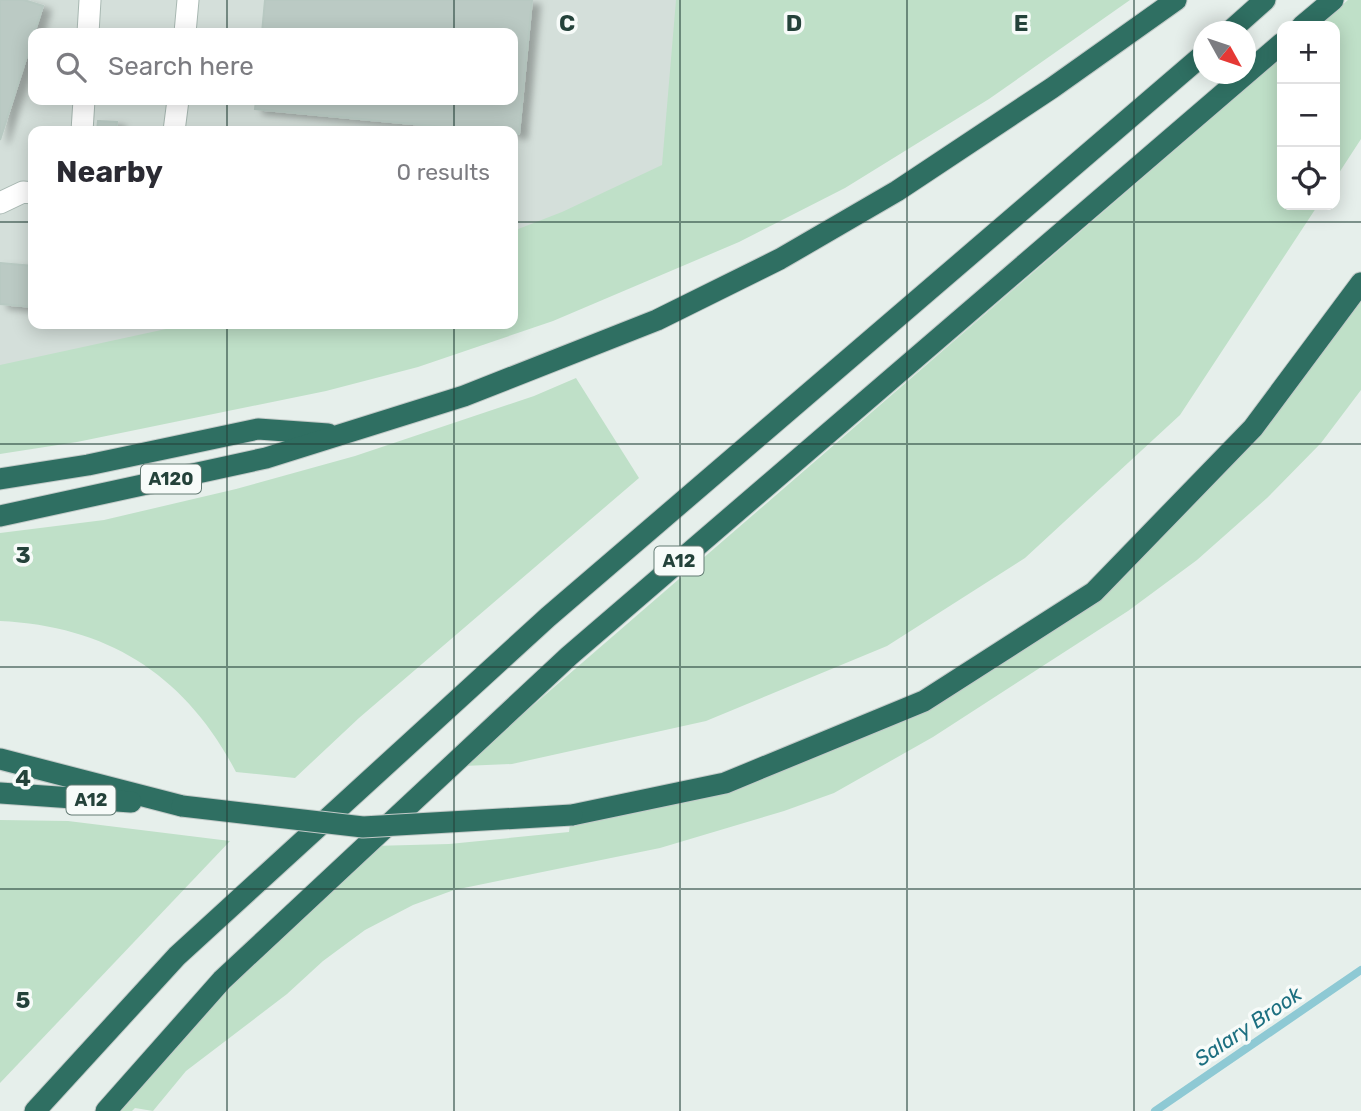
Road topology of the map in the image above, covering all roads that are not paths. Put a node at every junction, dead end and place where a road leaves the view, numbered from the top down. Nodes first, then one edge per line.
1 (90, 0) edge
2 (188, 0) edge
3 (1176, 0) edge
4 (1265, 0) edge
5 (1333, 0) edge
6 (1241, 21) edge
7 (1308, 21) edge
8 (88, 28) edge
9 (185, 28) edge
10 (1277, 47) edge
11 (1193, 63) edge
12 (84, 105) edge
13 (177, 105) edge
14 (82, 126) edge
15 (175, 126) edge
16 (28, 192) edge
17 (0, 203) edge
18 (1361, 283) edge
19 (341, 435) junction
20 (0, 478) edge
21 (0, 516) edge
22 (0, 759) edge
23 (0, 793) edge
24 (182, 806) junction
25 (35, 1111) edge
26 (106, 1111) edge

1 - 8 lane
2 - 9 lane
3 - 19 highway
4 - 6 highway
5 - 7 highway
10 - 26 highway, A12
11 - 25 highway, A12
12 - 14 lane
13 - 15 lane
16 - 17 lane
18 - 24 highway, A12, bridge
19 - 20 highway
19 - 21 highway, A120
22 - 24 highway
23 - 24 highway, A12

